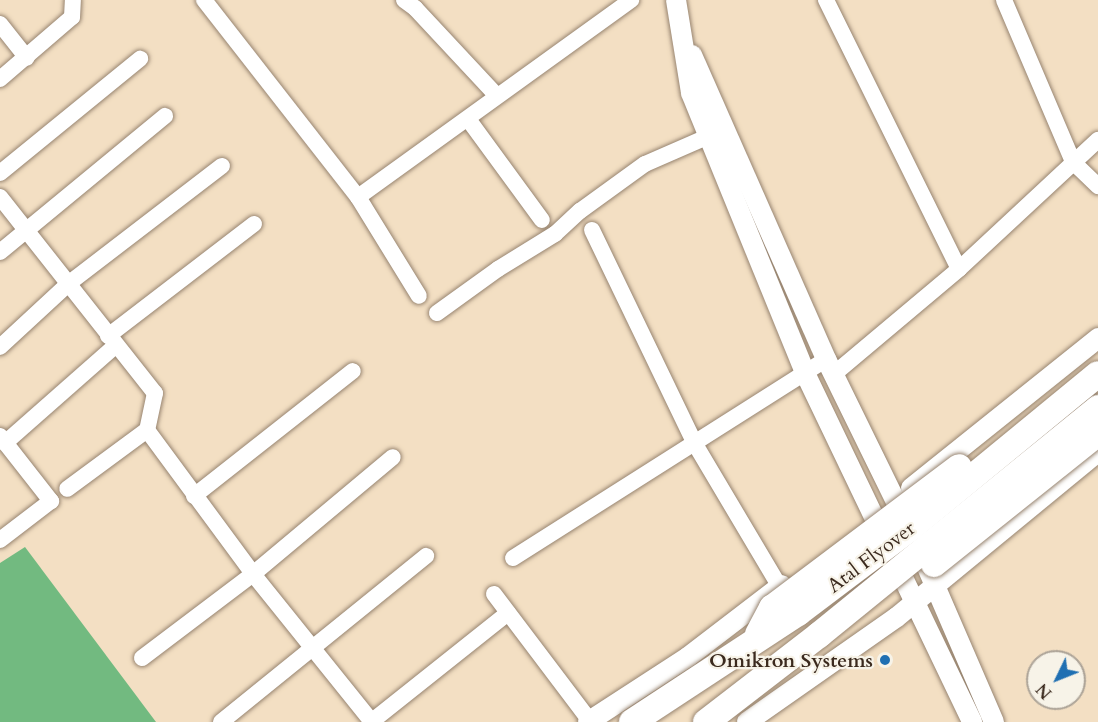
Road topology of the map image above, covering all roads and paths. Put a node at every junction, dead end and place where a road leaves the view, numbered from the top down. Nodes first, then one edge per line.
1 (73, 0) edge
2 (204, 0) edge
3 (404, 0) edge
4 (631, 0) edge
5 (676, 0) edge
6 (826, 0) edge
7 (1004, 0) edge
8 (0, 24) edge
9 (684, 36) junction
10 (27, 58) junction
11 (140, 59) dead end
12 (0, 79) edge
13 (497, 96) junction
14 (165, 116) dead end
15 (468, 119) junction
16 (709, 136) junction
17 (1098, 140) edge
18 (1073, 162) junction
19 (222, 166) dead end
20 (0, 173) edge
21 (1098, 186) edge
22 (0, 197) edge
23 (358, 197) junction
24 (542, 220) dead end
25 (254, 224) dead end
26 (26, 229) junction
27 (592, 230) dead end
28 (0, 252) edge
29 (959, 269) junction
30 (68, 284) junction
31 (419, 296) dead end
32 (437, 313) dead end
33 (1098, 329) edge
34 (1098, 338) edge
35 (112, 341) junction
36 (0, 347) edge
37 (1098, 355) edge
38 (830, 366) junction
39 (354, 370) dead end
40 (805, 373) junction
41 (1098, 374) edge
42 (1098, 408) edge
43 (147, 430) junction
44 (1098, 433) edge
45 (3, 440) edge
46 (695, 444) junction
47 (1098, 452) edge
48 (393, 457) dead end
49 (66, 489) dead end
50 (194, 496) junction
51 (894, 498) junction
52 (874, 516) junction
53 (0, 540) edge
54 (426, 556) dead end
55 (513, 558) dead end
56 (253, 574) junction
57 (934, 586) junction
58 (780, 587) junction
59 (494, 594) dead end
60 (915, 602) junction
61 (508, 613) junction
62 (753, 642) junction
63 (314, 649) junction
64 (142, 658) dead end
65 (784, 663) junction
66 (220, 722) edge
67 (371, 722) edge
68 (589, 722) edge
69 (632, 722) edge
70 (706, 722) edge
71 (747, 722) edge
72 (972, 722) edge
73 (994, 722) edge

1 - 10 street
2 - 23 street
3 - 13 street
4 - 13 street
5 - 9 street
6 - 29 street
7 - 18 street
8 - 10 street
9 - 16 street
9 - 38 street
10 - 12 street
11 - 20 street
13 - 15 street
14 - 26 street
15 - 23 street
15 - 24 street
16 - 32 street
16 - 40 street
17 - 18 street
18 - 21 street
18 - 29 street
19 - 30 street
22 - 26 street
23 - 31 street
25 - 35 street
26 - 28 street
26 - 30 street
27 - 46 street
29 - 38 street
30 - 35 street
30 - 36 street
33 - 51 street
34 - 51 street
35 - 43 street
35 - 45 street
37 - 62 main road, bridge
38 - 40 street
38 - 51 street
39 - 50 street
40 - 46 street
40 - 52 street
41 - 62 main road, Atal Flyover, bridge
42 - 65 main road, Atal Flyover, bridge
43 - 49 street
43 - 50 street
44 - 65 main road, bridge
45 - 53 street
46 - 55 street
46 - 58 street
47 - 57 street
48 - 56 street
50 - 56 street
51 - 52 street
51 - 57 street
52 - 58 street
52 - 60 street
54 - 63 street
56 - 63 street
56 - 64 street
57 - 60 street
57 - 73 street
58 - 68 street
59 - 61 street
60 - 71 street
60 - 72 street
61 - 67 street
61 - 68 street
62 - 69 main road, Atal Flyover, bridge
63 - 66 street
63 - 67 street
65 - 70 main road, Atal Flyover, bridge

